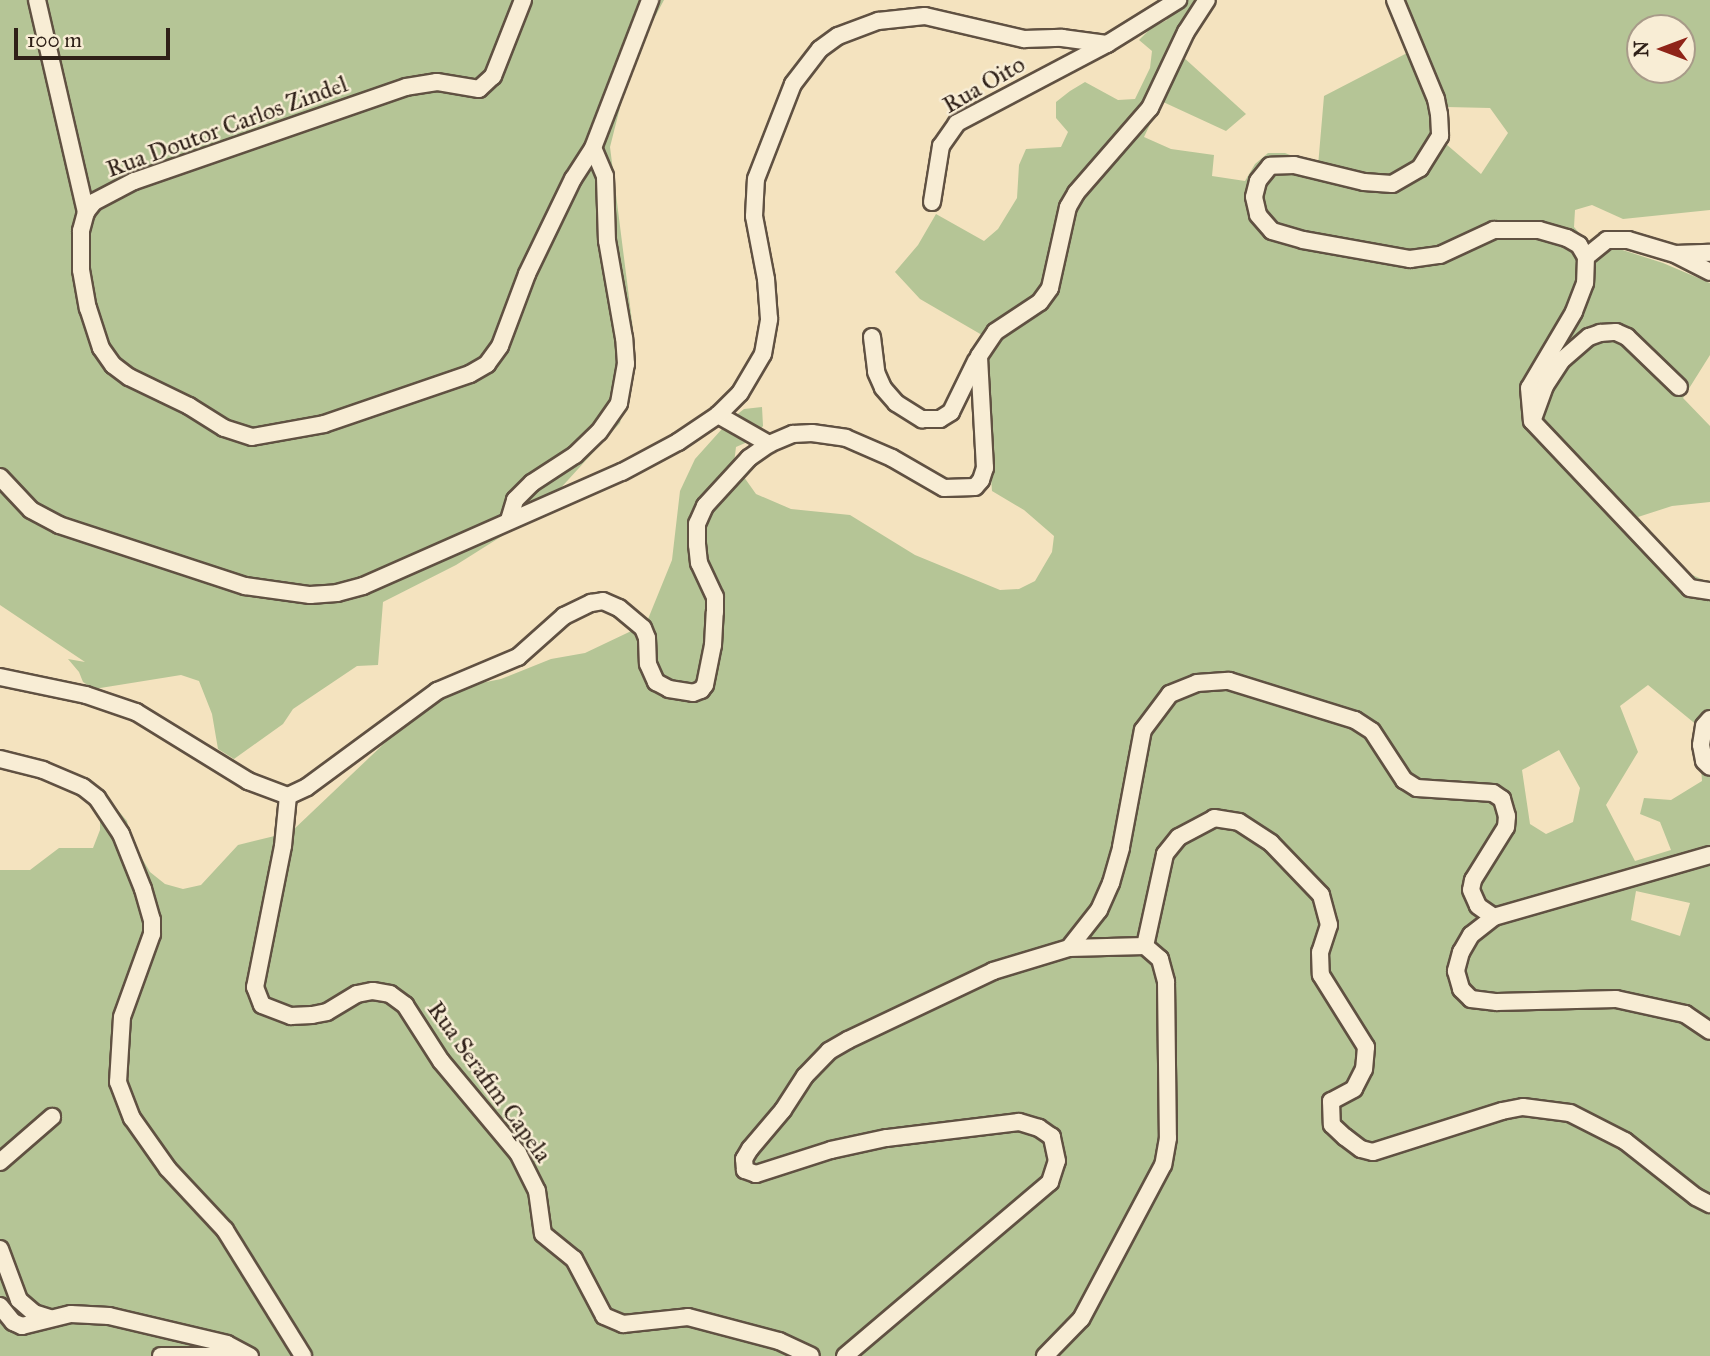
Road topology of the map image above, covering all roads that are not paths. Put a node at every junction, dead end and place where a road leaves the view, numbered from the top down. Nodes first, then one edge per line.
1 (37, 0) edge
2 (523, 0) edge
3 (650, 0) edge
4 (1178, 0) edge
5 (1207, 0) edge
6 (1395, 0) edge
7 (1107, 44) junction
8 (593, 148) junction
9 (932, 202) dead end
10 (86, 212) junction
11 (1710, 253) edge
12 (1675, 254) junction
13 (1586, 257) junction
14 (1710, 272) edge
15 (872, 337) dead end
16 (979, 356) junction
17 (1679, 387) dead end
18 (718, 415) junction
19 (1532, 421) junction
20 (769, 444) junction
21 (0, 477) edge
22 (509, 520) junction
23 (1710, 591) edge
24 (0, 677) edge
25 (1710, 719) edge
26 (0, 760) edge
27 (1710, 767) edge
28 (288, 796) junction
29 (1710, 855) edge
30 (1494, 917) junction
31 (1145, 946) junction
32 (1069, 948) junction
33 (1710, 1031) edge
34 (52, 1118) dead end
35 (0, 1162) edge
36 (1710, 1204) edge
37 (0, 1249) edge
38 (0, 1306) edge
39 (49, 1318) junction
40 (161, 1356) edge
41 (243, 1356) edge
42 (250, 1356) edge
43 (303, 1356) edge
44 (811, 1356) edge
45 (845, 1356) edge
46 (1045, 1356) edge

1 - 10 street
2 - 10 street, Rua Doutor Carlos Zindel
3 - 8 street
4 - 7 street, Rua Oito
5 - 16 street
6 - 13 street
7 - 9 street, Rua Oito
7 - 18 street
8 - 10 street
8 - 22 street
11 - 12 street
12 - 13 street
12 - 14 street
13 - 19 street
15 - 16 street
16 - 20 street
17 - 19 street
18 - 20 street
18 - 22 street
19 - 23 street
20 - 28 street
21 - 22 street
24 - 28 street
25 - 27 street
26 - 43 street
28 - 44 street, Rua Serafim Capela
29 - 30 street
30 - 32 street
30 - 33 street
31 - 32 street
31 - 36 street
31 - 46 street
32 - 45 street
34 - 35 street
37 - 39 street
38 - 39 street
39 - 42 street
40 - 41 street

